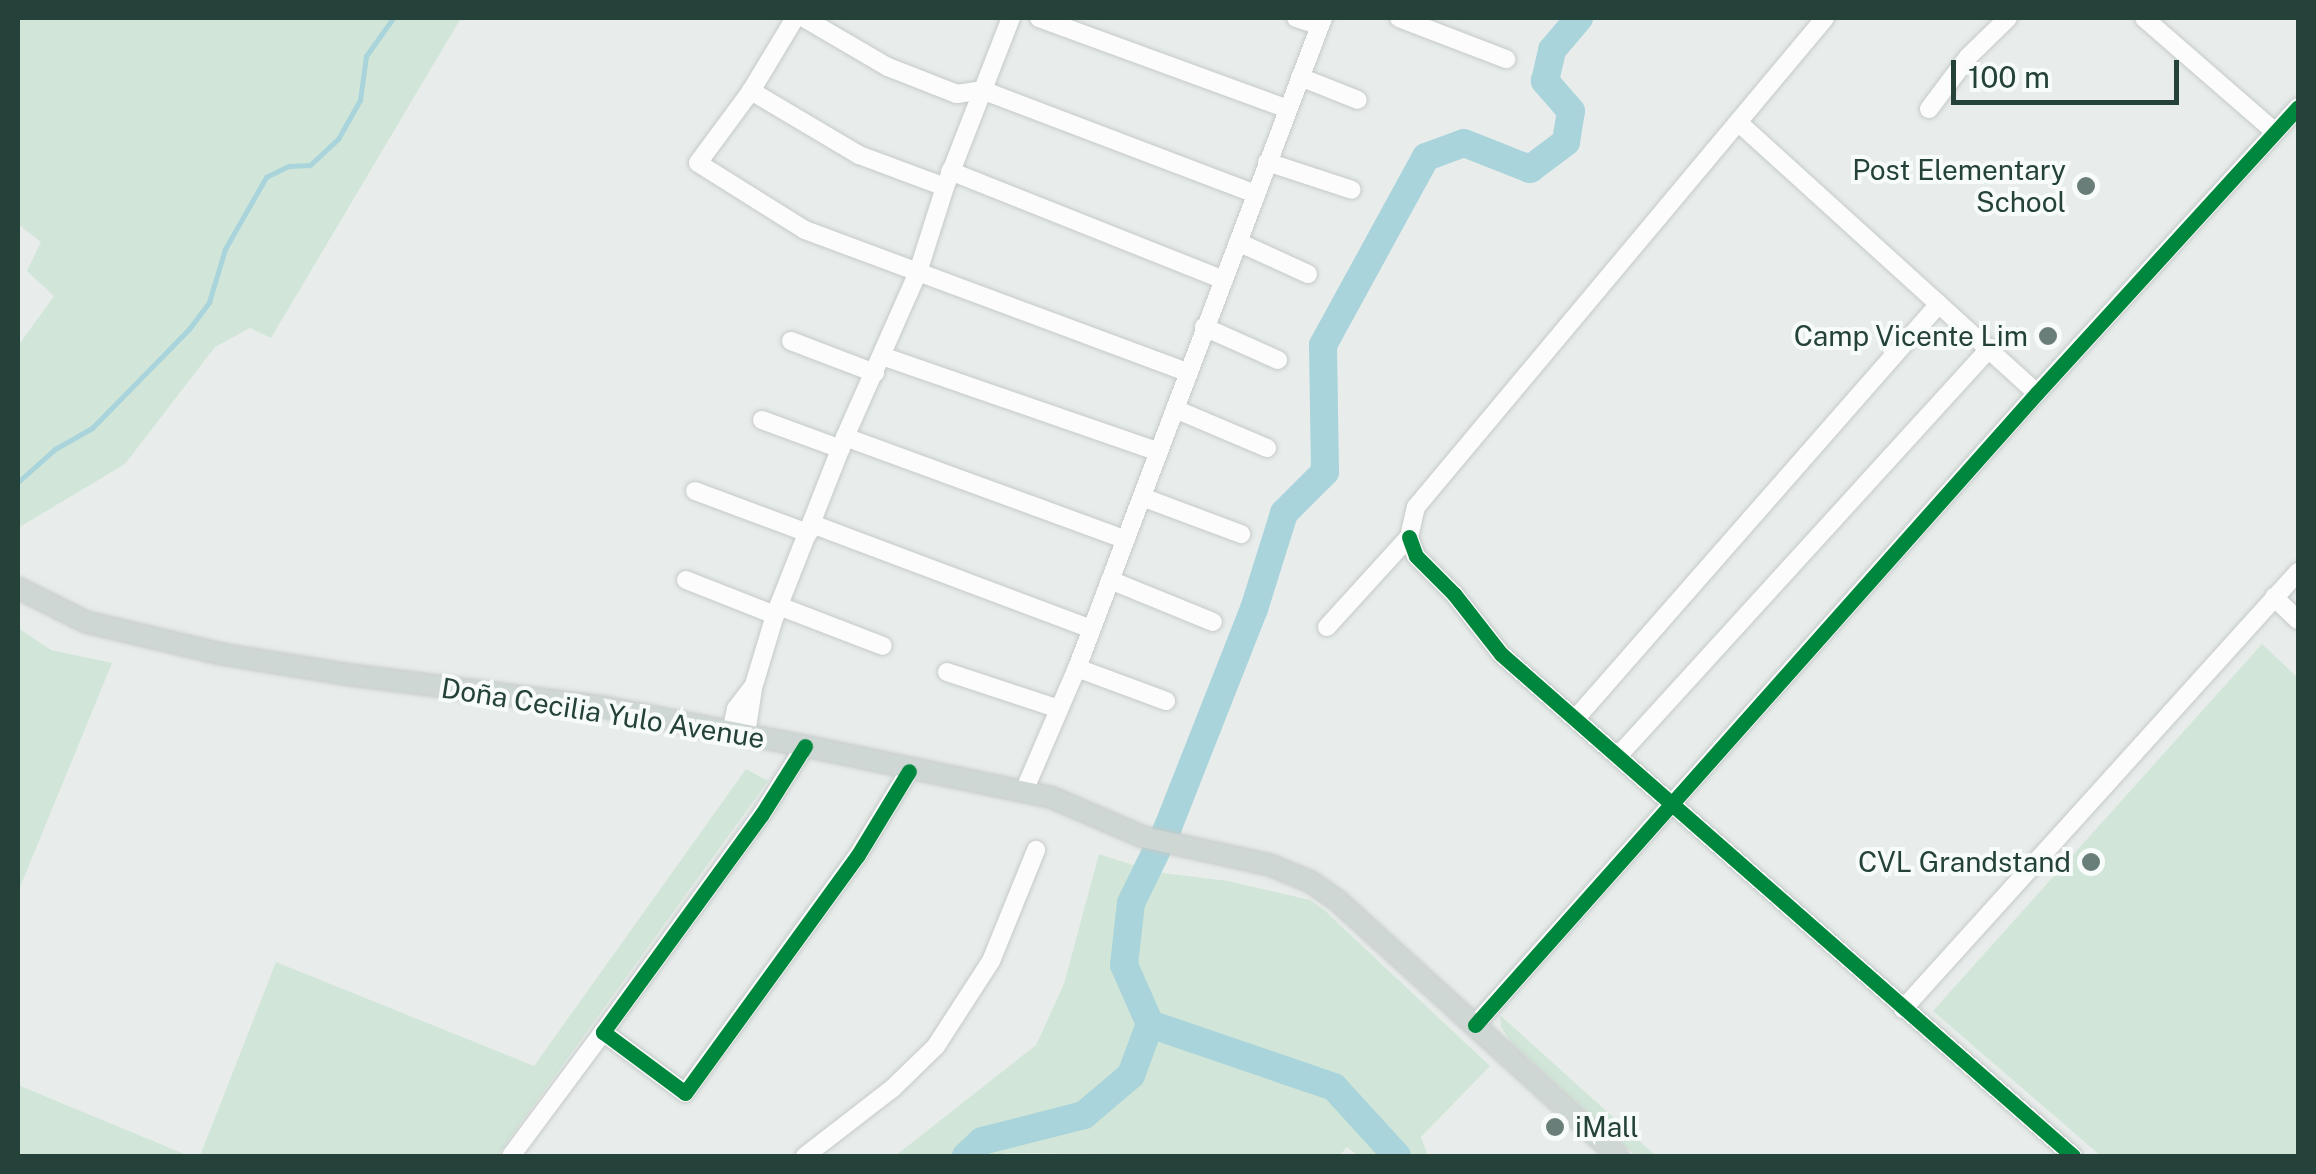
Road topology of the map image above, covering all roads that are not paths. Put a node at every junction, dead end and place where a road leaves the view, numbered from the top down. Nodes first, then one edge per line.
1 (795, 18) edge
2 (804, 18) edge
3 (1011, 18) edge
4 (1039, 18) edge
5 (1296, 18) edge
6 (1399, 18) edge
7 (1825, 18) edge
8 (2008, 18) edge
9 (2144, 18) edge
10 (1321, 22) edge
11 (1506, 59) dead end
12 (1300, 77) junction
13 (982, 90) junction
14 (752, 91) junction
15 (1358, 100) dead end
16 (2298, 106) edge
17 (1288, 109) junction
18 (1930, 109) dead end
19 (1739, 123) junction
20 (2274, 131) junction
21 (1268, 162) junction
22 (948, 179) junction
23 (1352, 190) dead end
24 (1256, 194) junction
25 (1238, 242) junction
26 (918, 272) junction
27 (1308, 274) dead end
28 (1224, 280) junction
29 (1939, 304) junction
30 (1204, 327) junction
31 (792, 341) dead end
32 (1990, 348) junction
33 (1278, 360) dead end
34 (879, 364) junction
35 (1187, 372) junction
36 (2037, 393) junction
37 (1175, 410) junction
38 (762, 420) dead end
39 (843, 443) junction
40 (1267, 448) dead end
41 (1159, 452) junction
42 (695, 491) dead end
43 (1142, 496) junction
44 (810, 528) junction
45 (1241, 534) dead end
46 (1409, 537) junction
47 (1126, 540) junction
48 (2298, 572) edge
49 (686, 580) dead end
50 (1110, 580) junction
51 (18, 588) edge
52 (2274, 598) junction
53 (777, 611) junction
54 (2298, 620) edge
55 (1213, 622) dead end
56 (1327, 627) dead end
57 (1091, 630) junction
58 (883, 646) dead end
59 (1078, 668) junction
60 (946, 672) dead end
61 (1166, 701) dead end
62 (1059, 710) junction
63 (1577, 718) junction
64 (738, 733) junction
65 (805, 746) junction
66 (1619, 755) junction
67 (909, 771) junction
68 (1024, 791) junction
69 (1672, 802) junction
70 (1036, 850) dead end
71 (1903, 1009) junction
72 (1475, 1025) junction
73 (602, 1032) junction
74 (511, 1156) edge
75 (805, 1156) edge
76 (1618, 1156) edge
77 (2073, 1156) edge

1 - 14 street
2 - 13 street
3 - 13 street
4 - 17 street
5 - 10 street
6 - 11 street
7 - 19 street
8 - 18 street
9 - 20 street
10 - 12 street
12 - 15 street
12 - 17 street
13 - 22 street
13 - 24 street
14 - 22 street
14 - 26 street
16 - 20 street
17 - 21 street
19 - 29 street
19 - 46 street
20 - 36 street
21 - 23 street
21 - 24 street
22 - 26 street
22 - 28 street
24 - 25 street
25 - 27 street
25 - 28 street
26 - 34 street
26 - 35 street
28 - 30 street
29 - 32 street
29 - 63 street
30 - 33 street
30 - 35 street
31 - 34 street
32 - 36 street
32 - 66 street
34 - 39 street
34 - 41 street
35 - 37 street
36 - 69 street
37 - 40 street
37 - 41 street
38 - 39 street
39 - 44 street
39 - 47 street
41 - 43 street
42 - 44 street
43 - 45 street
43 - 47 street
44 - 53 street
44 - 57 street
46 - 56 street
46 - 63 street
47 - 50 street
48 - 52 street
49 - 53 street
50 - 55 street
50 - 57 street
51 - 64 main road, Doña Cecilia Yulo Avenue
52 - 54 street
52 - 71 street
53 - 58 street
53 - 64 street
57 - 59 street
59 - 61 street
59 - 62 street
60 - 62 street
62 - 68 street
63 - 66 street
64 - 65 main road, Doña Cecilia Yulo Avenue
65 - 67 main road, Doña Cecilia Yulo Avenue
65 - 73 street
66 - 69 street
67 - 68 main road, Doña Cecilia Yulo Avenue
67 - 73 street
68 - 72 main road, Doña Cecilia Yulo Avenue
69 - 71 street
69 - 72 street
70 - 75 street
71 - 77 street
72 - 76 main road, Doña Cecilia Yulo Avenue
73 - 74 street

